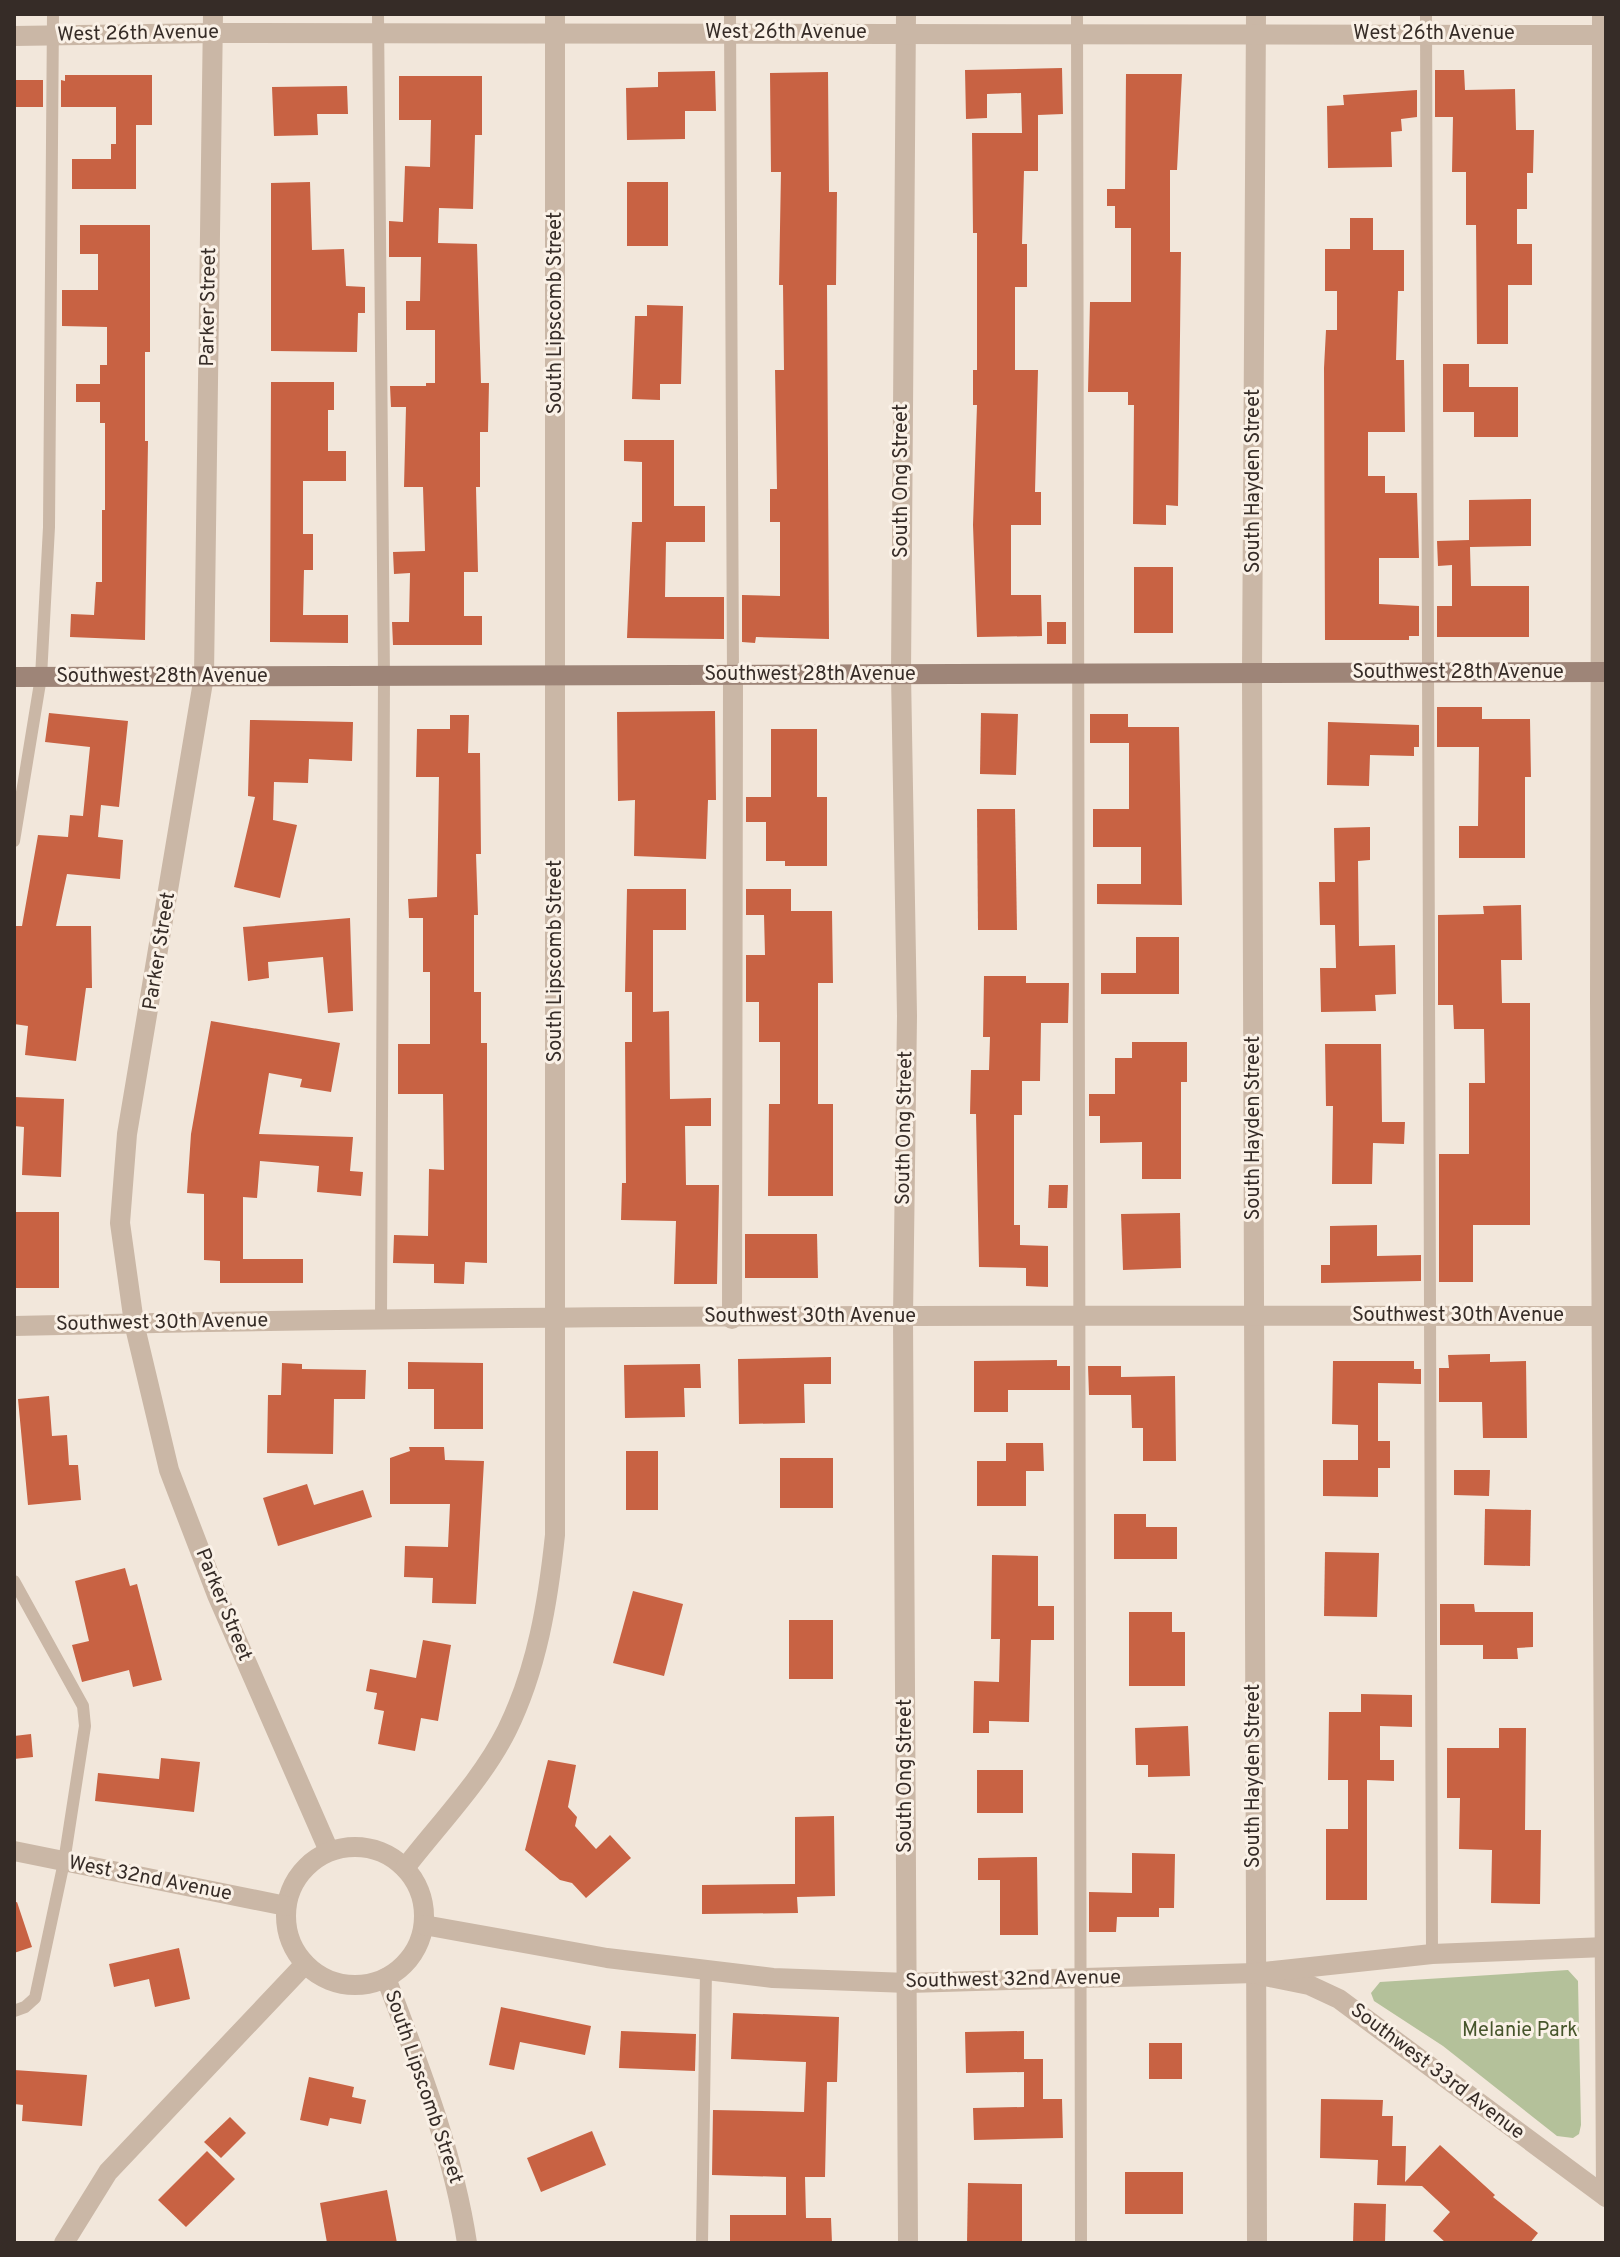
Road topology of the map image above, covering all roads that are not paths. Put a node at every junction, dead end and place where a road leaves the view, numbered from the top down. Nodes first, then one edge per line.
1 (53, 14) edge
2 (555, 14) edge
3 (213, 23) edge
4 (906, 23) edge
5 (377, 24) edge
6 (730, 24) edge
7 (1077, 24) edge
8 (1256, 24) edge
9 (1426, 24) edge
10 (1603, 28) edge
11 (53, 35) junction
12 (555, 35) junction
13 (14, 36) edge
14 (1252, 672) junction
15 (1604, 672) edge
16 (1079, 673) junction
17 (556, 674) junction
18 (901, 674) junction
19 (1428, 674) junction
20 (204, 676) junction
21 (733, 676) junction
22 (14, 677) edge
23 (41, 677) junction
24 (384, 677) junction
25 (14, 841) edge
26 (557, 1315) junction
27 (1428, 1315) junction
28 (1604, 1316) edge
29 (903, 1317) junction
30 (1081, 1317) junction
31 (1253, 1318) junction
32 (381, 1319) junction
33 (732, 1319) junction
34 (134, 1323) junction
35 (14, 1326) edge
36 (14, 1581) edge
37 (14, 1851) edge
38 (329, 1851) junction
39 (64, 1862) junction
40 (405, 1868) junction
41 (286, 1906) junction
42 (424, 1925) junction
43 (1605, 1947) edge
44 (1432, 1954) junction
45 (305, 1964) junction
46 (706, 1970) junction
47 (1255, 1973) junction
48 (386, 1978) junction
49 (1082, 1978) junction
50 (908, 1983) junction
51 (14, 2011) edge
52 (1606, 2197) edge
53 (64, 2243) edge
54 (467, 2243) edge
55 (702, 2243) edge
56 (908, 2243) edge
57 (1081, 2243) edge
58 (1257, 2243) edge

1 - 11 lane
2 - 12 street, South Lipscomb Street
3 - 5 street, West 26th Avenue
3 - 11 street, West 26th Avenue
3 - 20 street, Parker Street
4 - 6 street, West 26th Avenue
4 - 7 street, West 26th Avenue
4 - 18 street, South Ong Street
5 - 12 street, West 26th Avenue
5 - 24 lane
6 - 12 street, West 26th Avenue
6 - 21 lane
7 - 8 street, West 26th Avenue
7 - 16 lane
8 - 9 street, West 26th Avenue
8 - 14 street, South Hayden Street
9 - 10 street, West 26th Avenue
9 - 19 lane
10 - 15 street
11 - 13 street, West 26th Avenue
11 - 23 lane
12 - 17 street, South Lipscomb Street
14 - 16 main road, Southwest 28th Avenue
14 - 19 main road, Southwest 28th Avenue
14 - 31 street, South Hayden Street
15 - 19 main road, Southwest 28th Avenue
15 - 28 street
16 - 18 main road, Southwest 28th Avenue
16 - 30 lane
17 - 21 main road, Southwest 28th Avenue
17 - 24 main road, Southwest 28th Avenue
17 - 26 street, South Lipscomb Street
18 - 21 main road, Southwest 28th Avenue
18 - 29 street, South Ong Street
19 - 27 lane
20 - 23 main road, Southwest 28th Avenue
20 - 24 main road, Southwest 28th Avenue
20 - 34 street, Parker Street
21 - 33 street
22 - 23 main road, Southwest 28th Avenue
23 - 25 lane
24 - 32 lane
26 - 32 street, Southwest 30th Avenue
26 - 33 street, Southwest 30th Avenue
26 - 40 street, South Lipscomb Street
27 - 28 street, Southwest 30th Avenue
27 - 31 street, Southwest 30th Avenue
27 - 44 lane
28 - 43 street
29 - 30 street, Southwest 30th Avenue
29 - 33 street, Southwest 30th Avenue
29 - 50 street, South Ong Street
30 - 31 street, Southwest 30th Avenue
30 - 49 lane
31 - 47 street, South Hayden Street
32 - 34 street, Southwest 30th Avenue
34 - 35 street, Southwest 30th Avenue
34 - 38 street, Parker Street
36 - 39 lane
37 - 39 street, West 32nd Avenue
38 - 40 street
38 - 41 street
39 - 41 street, West 32nd Avenue
39 - 51 lane
40 - 42 street
41 - 45 street
42 - 46 street, Southwest 32nd Avenue
42 - 48 street
43 - 44 street, Southwest 32nd Avenue
43 - 52 street
44 - 47 street, Southwest 32nd Avenue
45 - 48 street
45 - 53 street
46 - 50 street, Southwest 32nd Avenue
46 - 55 lane
47 - 49 street, Southwest 32nd Avenue
47 - 52 street, Southwest 33rd Avenue
47 - 58 street, South Hayden Street
48 - 54 street, South Lipscomb Street
49 - 50 street, Southwest 32nd Avenue
49 - 57 lane
50 - 56 street, South Ong Street

